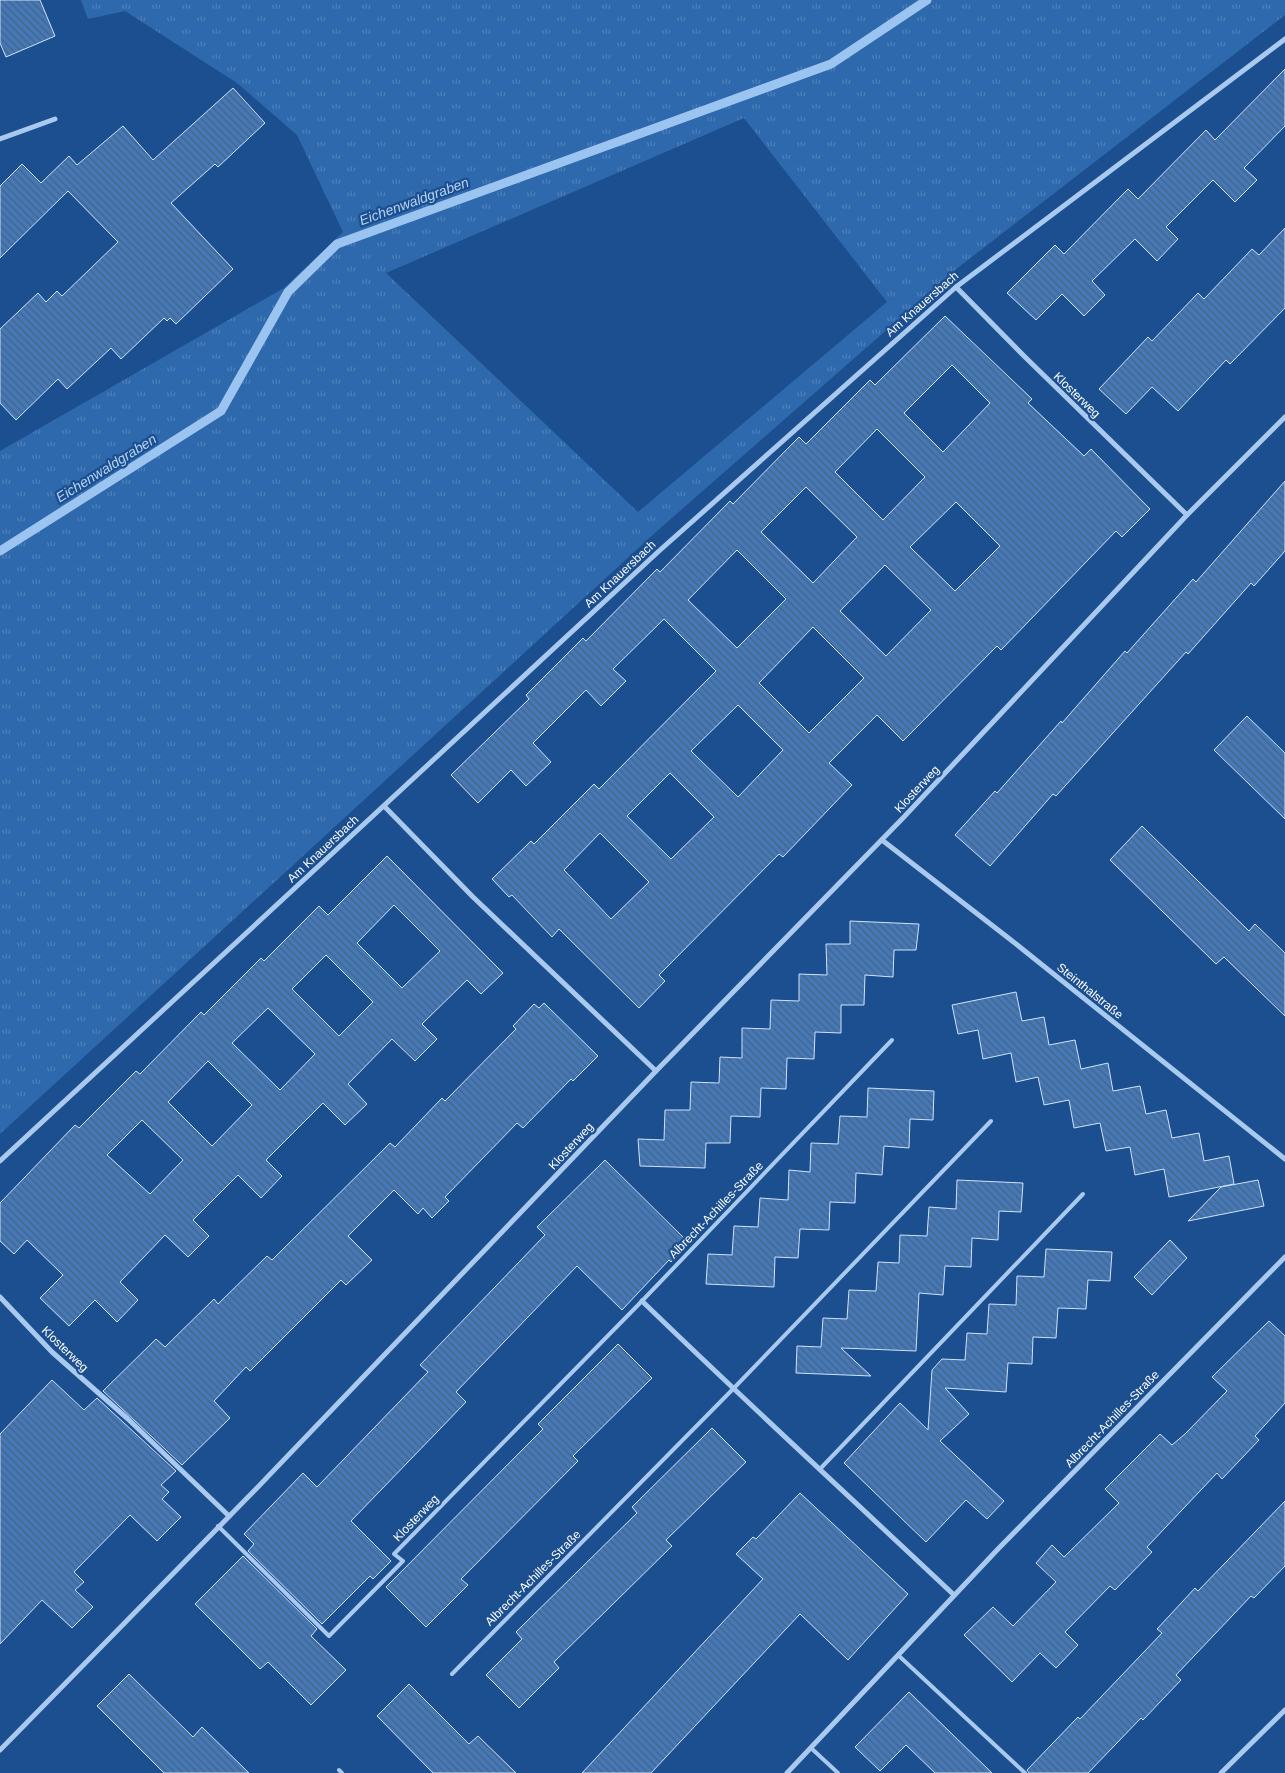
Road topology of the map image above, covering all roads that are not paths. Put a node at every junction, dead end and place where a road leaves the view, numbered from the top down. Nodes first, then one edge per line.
1 (1285, 39) edge
2 (56, 119) dead end
3 (0, 139) edge
4 (956, 287) junction
5 (1285, 417) edge
6 (1187, 515) junction
7 (384, 806) junction
8 (882, 840) junction
9 (892, 1040) dead end
10 (656, 1071) junction
11 (991, 1121) dead end
12 (1285, 1159) edge
13 (0, 1161) edge
14 (1083, 1194) dead end
15 (1285, 1257) edge
16 (0, 1297) edge
17 (642, 1302) junction
18 (733, 1389) junction
19 (820, 1469) junction
20 (229, 1516) junction
21 (218, 1526) junction
22 (954, 1595) junction
23 (898, 1655) junction
24 (452, 1674) dead end
25 (1285, 1710) edge
26 (811, 1748) junction
27 (0, 1750) edge
28 (787, 1773) edge
29 (838, 1773) edge
30 (1025, 1773) edge
31 (1221, 1773) edge

1 - 4 street, Am Knauersbach
2 - 3 street
4 - 6 street, Klosterweg
4 - 7 street, Am Knauersbach
5 - 6 street, Klosterweg
6 - 8 street, Klosterweg
7 - 10 street
7 - 13 street, Am Knauersbach
8 - 10 street, Klosterweg
8 - 12 street, Steinthalstraße
9 - 17 lane, Albrecht-Achilles-Straße
10 - 20 street, Klosterweg
11 - 18 lane, Albrecht-Achilles-Straße
14 - 19 lane
15 - 22 street, Albrecht-Achilles-Straße
16 - 20 street, Klosterweg
17 - 18 street
17 - 21 lane, Klosterweg
18 - 19 street
18 - 24 lane, Albrecht-Achilles-Straße
19 - 22 street
20 - 21 street, Klosterweg
21 - 27 street, Klosterweg
22 - 23 street, Albrecht-Achilles-Straße
23 - 26 street, Albrecht-Achilles-Straße
23 - 30 lane
25 - 31 street
26 - 28 street, Albrecht-Achilles-Straße
26 - 29 lane

